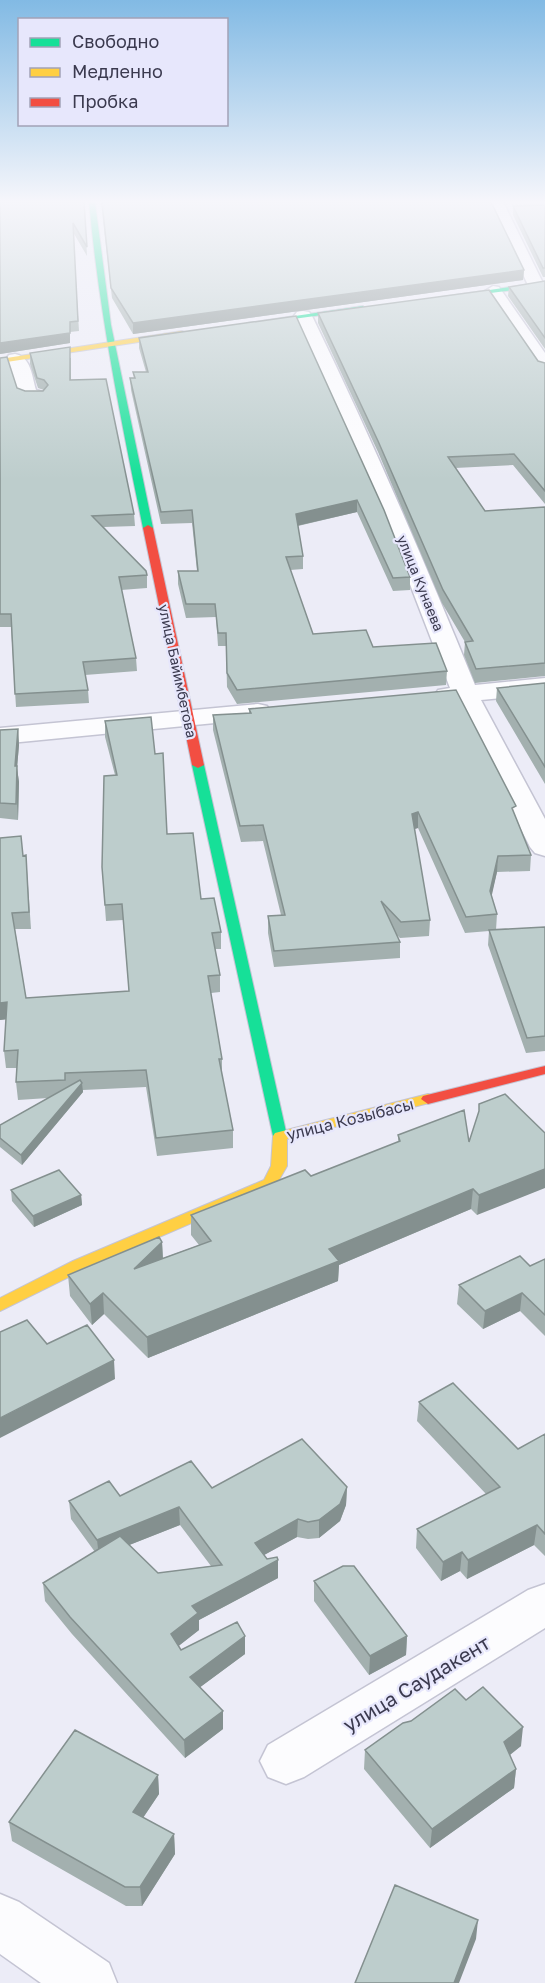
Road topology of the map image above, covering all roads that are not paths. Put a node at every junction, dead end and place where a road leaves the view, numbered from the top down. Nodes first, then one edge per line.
1 (102, 295) edge
2 (464, 295) edge
3 (495, 295) edge
4 (435, 298) edge
5 (378, 306) edge
6 (303, 316) junction
7 (235, 326) edge
8 (200, 331) edge
9 (109, 344) junction
10 (7, 360) edge
11 (545, 366) edge
12 (36, 396) edge
13 (545, 686) edge
14 (465, 694) junction
15 (419, 698) edge
16 (280, 710) edge
17 (188, 718) junction
18 (0, 736) edge
19 (545, 847) edge
20 (545, 1070) edge
21 (280, 1136) junction
22 (0, 1305) edge
23 (545, 1604) edge
24 (286, 1761) dead end
25 (0, 1921) edge
26 (89, 1983) edge

1 - 9 street, улица Байимбетова
2 - 4 street
3 - 11 street
5 - 6 street
6 - 7 street
6 - 14 street, улица Кунаева
8 - 9 street
9 - 10 street
9 - 17 street, улица Байимбетова
10 - 12 street
13 - 14 street
14 - 15 street
14 - 19 street, улица Кунаева
16 - 17 street
17 - 18 street
17 - 21 street, улица Байимбетова
20 - 21 street, улица Козыбасы
21 - 22 street, улица Козыбасы
23 - 24 street, улица Саудакент
25 - 26 street

